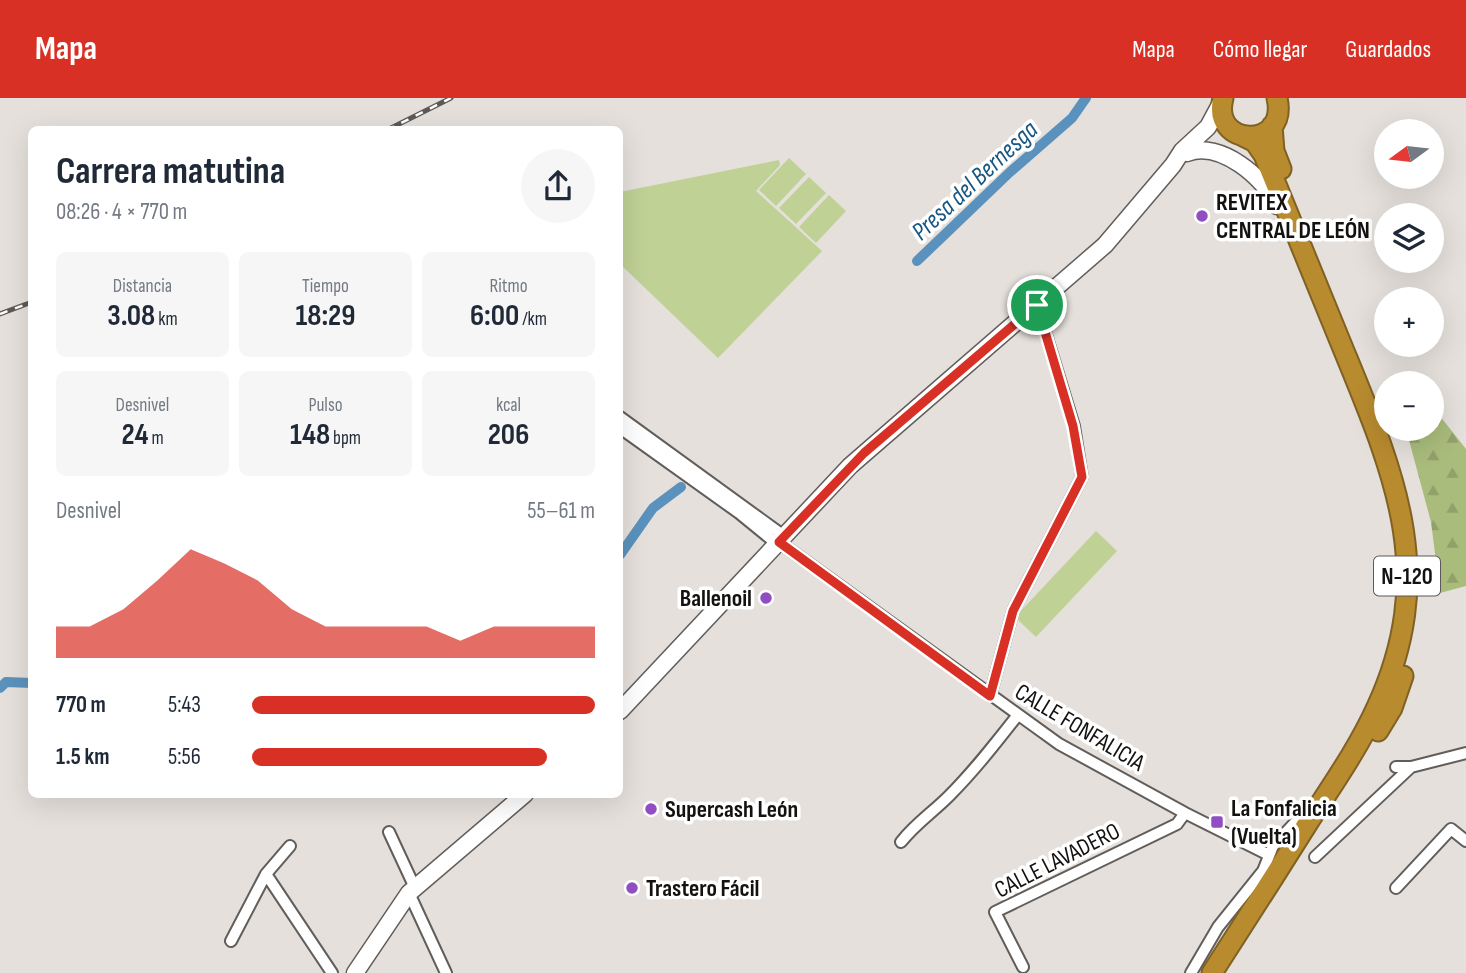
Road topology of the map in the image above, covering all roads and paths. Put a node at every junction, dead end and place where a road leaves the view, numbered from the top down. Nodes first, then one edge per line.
1 (1277, 98) edge
2 (1222, 100) edge
3 (1272, 126) junction
4 (1240, 135) junction
5 (1187, 153) junction
6 (1172, 165) junction
7 (1037, 305) junction
8 (1337, 334) junction
9 (1374, 393) edge
10 (623, 419) edge
11 (623, 430) edge
12 (1393, 441) edge
13 (780, 541) junction
14 (990, 696) junction
15 (623, 708) edge
16 (1017, 716) junction
17 (1466, 753) edge
18 (1396, 767) dead end
19 (1410, 767) junction
20 (1336, 779) junction
21 (520, 798) edge
22 (1185, 813) junction
23 (389, 832) dead end
24 (1466, 841) edge
25 (901, 842) dead end
26 (290, 846) dead end
27 (1269, 855) junction
28 (1315, 857) dead end
29 (266, 874) junction
30 (1396, 888) dead end
31 (412, 891) junction
32 (231, 941) dead end
33 (1023, 967) dead end
34 (332, 973) edge
35 (355, 973) edge
36 (446, 973) edge
37 (1191, 973) edge
38 (1212, 973) edge
39 (1228, 973) edge

1 - 3 highway
2 - 4 highway
2 - 6 street
3 - 4 highway
3 - 9 highway
4 - 5 street
4 - 8 highway, N-120
5 - 6 street
5 - 8 street
6 - 7 street
7 - 13 street
7 - 14 street
8 - 20 highway, N-120
10 - 13 street
11 - 13 street
12 - 39 highway, N-120
13 - 14 street, CALLE FONFALICIA
13 - 15 street
14 - 16 street, CALLE FONFALICIA
16 - 22 street, CALLE FONFALICIA
16 - 25 street
17 - 19 street
18 - 19 street
19 - 28 street
20 - 27 street
20 - 38 highway, N-120
21 - 31 street
22 - 27 street, CALLE FONFALICIA
22 - 33 street, CALLE LAVADERO
23 - 31 street
24 - 30 street
26 - 29 street
27 - 37 street
29 - 32 street
29 - 34 street
31 - 35 street
31 - 36 street

